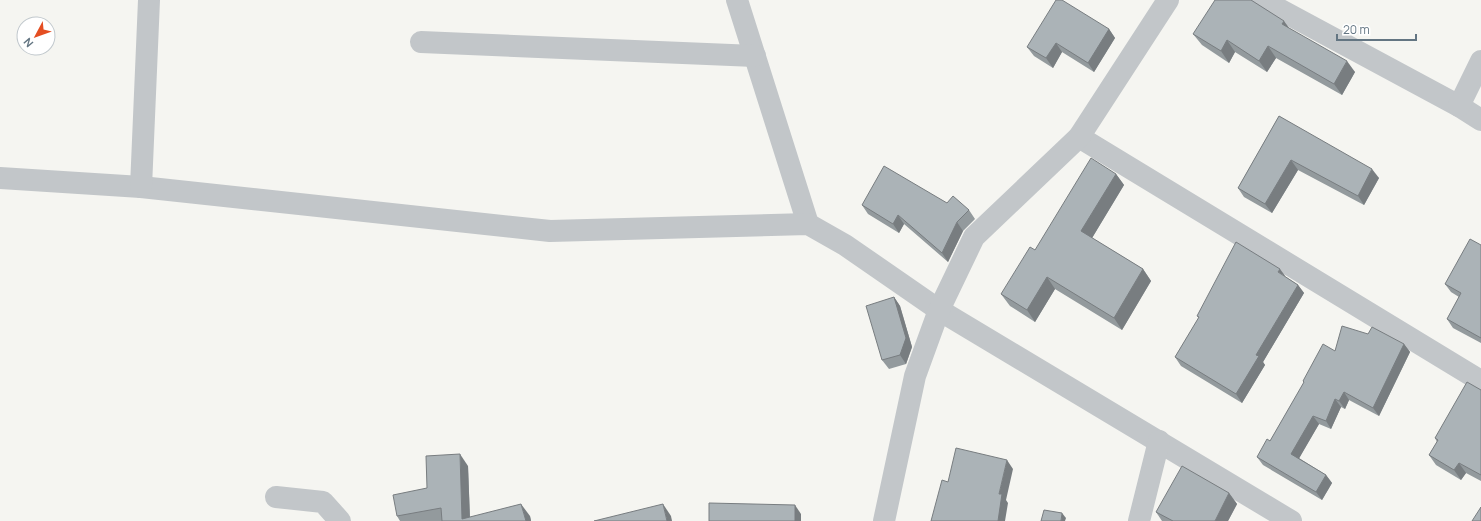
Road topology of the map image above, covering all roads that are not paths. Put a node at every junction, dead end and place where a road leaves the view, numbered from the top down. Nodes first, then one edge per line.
1 (149, 0) edge
2 (737, 0) edge
3 (1168, 0) edge
4 (1262, 0) edge
5 (421, 42) dead end
6 (755, 56) junction
7 (1481, 61) edge
8 (1459, 106) junction
9 (1481, 120) edge
10 (1079, 137) junction
11 (0, 178) edge
12 (141, 187) junction
13 (808, 224) junction
14 (939, 310) junction
15 (1481, 381) edge
16 (1159, 441) junction
17 (276, 497) dead end
18 (340, 521) edge
19 (884, 521) edge
20 (1139, 521) edge
21 (1291, 521) edge

1 - 12 street
2 - 6 street
3 - 10 street
4 - 8 street
5 - 6 street
6 - 13 street
7 - 8 street
8 - 9 street
10 - 14 street
10 - 15 street
11 - 12 street
12 - 13 street
13 - 14 street
14 - 16 street
14 - 19 street
16 - 20 street
16 - 21 street
17 - 18 street

